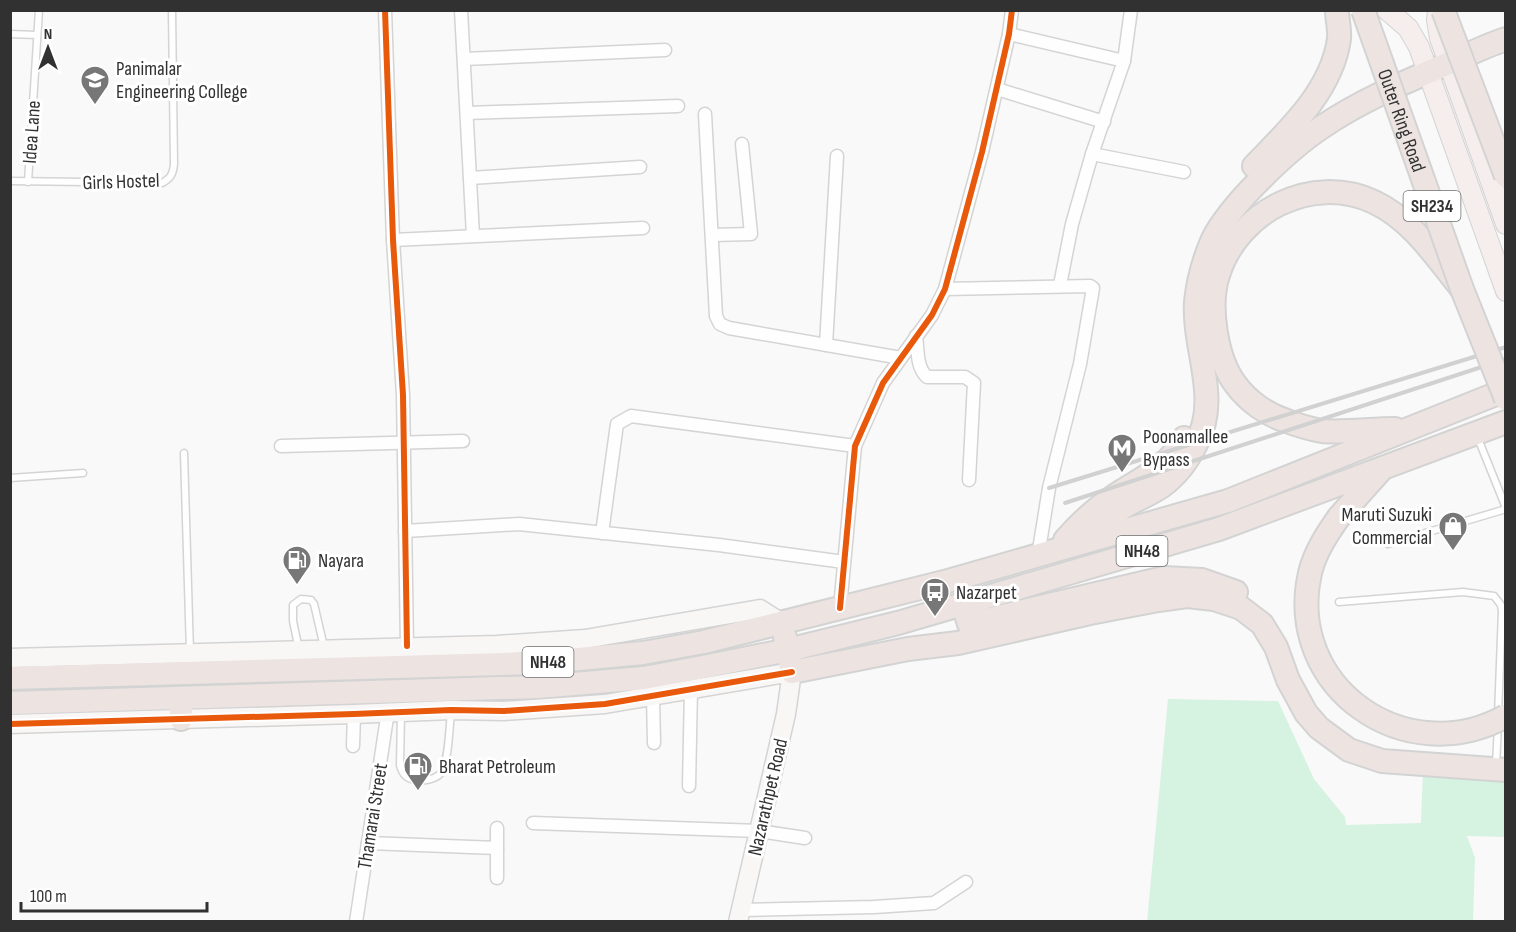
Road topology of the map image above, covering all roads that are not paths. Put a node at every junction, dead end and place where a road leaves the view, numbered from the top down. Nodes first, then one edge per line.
1 (39, 10) edge
2 (172, 10) edge
3 (386, 10) edge
4 (461, 10) edge
5 (1012, 10) edge
6 (1131, 10) edge
7 (1337, 10) edge
8 (1363, 10) edge
9 (1387, 10) edge
10 (1438, 10) edge
11 (1443, 10) edge
12 (10, 34) edge
13 (1009, 34) junction
14 (37, 35) junction
15 (1506, 39) edge
16 (665, 50) dead end
17 (464, 59) junction
18 (1124, 62) junction
19 (1448, 64) junction
20 (1427, 72) junction
21 (997, 89) junction
22 (678, 106) dead end
23 (467, 113) junction
24 (705, 114) dead end
25 (1104, 122) junction
26 (742, 144) dead end
27 (1092, 154) junction
28 (837, 156) dead end
29 (640, 167) dead end
30 (1184, 172) dead end
31 (1506, 176) edge
32 (470, 178) junction
33 (10, 182) edge
34 (28, 182) junction
35 (1506, 224) edge
36 (643, 228) dead end
37 (712, 235) junction
38 (473, 236) junction
39 (393, 240) junction
40 (1060, 285) junction
41 (945, 289) junction
42 (1462, 289) junction
43 (1506, 291) edge
44 (916, 336) junction
45 (826, 345) junction
46 (901, 358) junction
47 (1506, 377) edge
48 (1500, 396) edge
49 (1413, 428) junction
50 (1493, 429) edge
51 (463, 441) dead end
52 (403, 443) junction
53 (281, 446) dead end
54 (855, 446) junction
55 (184, 453) dead end
56 (1383, 468) junction
57 (83, 473) dead end
58 (10, 478) edge
59 (969, 480) dead end
60 (1506, 509) edge
61 (405, 531) junction
62 (602, 533) junction
63 (1084, 541) junction
64 (1388, 544) dead end
65 (1047, 553) junction
66 (844, 562) junction
67 (1339, 602) dead end
68 (963, 604) junction
69 (840, 608) junction
70 (782, 623) junction
71 (407, 646) junction
72 (324, 649) junction
73 (190, 653) junction
74 (10, 658) edge
75 (300, 660) junction
76 (790, 661) junction
77 (10, 678) edge
78 (691, 689) junction
79 (653, 696) junction
80 (10, 703) edge
81 (463, 703) junction
82 (181, 708) junction
83 (394, 711) junction
84 (354, 714) junction
85 (1506, 716) edge
86 (10, 724) edge
87 (654, 743) dead end
88 (353, 746) dead end
89 (1501, 764) edge
90 (689, 786) dead end
91 (533, 823) dead end
92 (497, 828) dead end
93 (759, 831) junction
94 (805, 838) dead end
95 (368, 843) junction
96 (497, 848) junction
97 (497, 878) dead end
98 (966, 882) dead end
99 (740, 916) edge
100 (356, 921) edge

1 - 14 lane, Idea Lane
2 - 34 lane, Girls Hostel
3 - 39 street
4 - 17 street
5 - 13 street
6 - 18 street
7 - 65 highway
8 - 42 highway, Outer Ring Road / SH234, bridge
9 - 20 main road
10 - 19 main road
11 - 31 highway, bridge
12 - 14 lane
13 - 18 street
13 - 21 street
14 - 34 lane, Idea Lane
15 - 19 highway
16 - 17 street
17 - 23 street
18 - 25 street
19 - 20 highway
19 - 35 main road
20 - 43 main road
20 - 63 highway
21 - 25 street
21 - 41 street
22 - 23 street
23 - 32 street
24 - 37 street
25 - 27 street
26 - 37 street
27 - 30 street
27 - 40 street
28 - 45 street
29 - 32 street
32 - 38 street
33 - 34 lane, Girls Hostel
36 - 38 street
37 - 45 street
38 - 39 street
39 - 52 street
40 - 41 street
40 - 65 street
41 - 44 street
42 - 48 highway, Outer Ring Road / SH234, bridge
42 - 49 highway
44 - 46 street
44 - 59 street
45 - 46 street
46 - 54 street
47 - 48 main road
48 - 49 highway, NH48
49 - 63 highway, NH48
50 - 56 highway, NH48
50 - 60 lane
51 - 52 street
52 - 53 street
52 - 61 street
54 - 62 street
54 - 66 street
55 - 73 lane
56 - 68 highway, NH48
56 - 85 highway, bridge
57 - 58 lane
60 - 64 lane
61 - 62 street
61 - 71 street
62 - 66 street
63 - 65 highway, NH48
65 - 69 highway, NH48
66 - 69 street
67 - 89 lane
68 - 76 highway, NH48
68 - 89 highway
69 - 70 highway, NH48
70 - 71 street
70 - 75 highway, NH48
70 - 76 highway
71 - 72 street
72 - 75 street
72 - 75 lane
73 - 74 street
73 - 75 street
75 - 77 highway, NH48
76 - 78 street
76 - 81 highway, NH48
76 - 89 highway
76 - 93 street, Nazarathpet Road
78 - 79 street
78 - 90 street
79 - 81 street
79 - 87 street
80 - 82 highway, NH48
81 - 82 highway, NH48
81 - 83 street
81 - 83 lane
82 - 84 street
82 - 86 street
83 - 84 street
83 - 95 street, Thamarai Street
84 - 88 street
91 - 93 street
92 - 96 street
93 - 94 street
93 - 99 street, Nazarathpet Road
95 - 96 street
95 - 100 street, Thamarai Street
96 - 97 street
98 - 99 street

